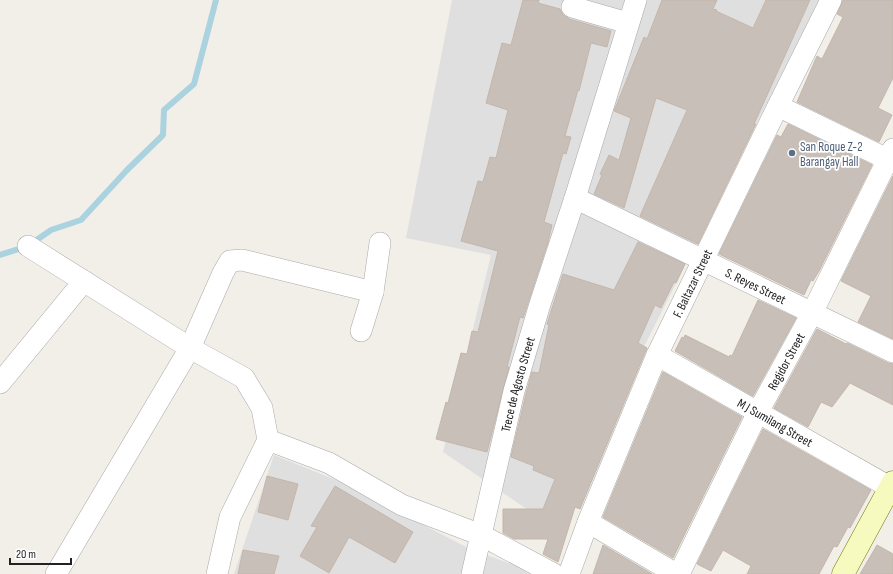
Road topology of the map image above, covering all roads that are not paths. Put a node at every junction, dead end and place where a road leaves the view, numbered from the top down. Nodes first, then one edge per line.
1 (636, 0) edge
2 (831, 0) edge
3 (572, 7) dead end
4 (628, 23) junction
5 (778, 106) junction
6 (891, 157) edge
7 (575, 198) junction
8 (380, 243) dead end
9 (28, 246) dead end
10 (703, 260) junction
11 (84, 281) junction
12 (373, 292) junction
13 (812, 313) junction
14 (362, 331) dead end
15 (190, 348) junction
16 (893, 352) edge
17 (657, 355) junction
18 (0, 383) edge
19 (758, 412) junction
20 (268, 440) junction
21 (892, 486) edge
22 (588, 522) junction
23 (481, 535) junction
24 (56, 574) edge
25 (217, 574) edge
26 (472, 574) edge
27 (554, 574) edge
28 (569, 574) edge
29 (676, 574) edge
30 (679, 574) edge
31 (843, 574) edge

1 - 4 street, Trece de Agosto Street
2 - 5 street, F. Baltazar Street
3 - 4 street
4 - 7 street, Trece de Agosto Street
5 - 6 street
5 - 10 street, F. Baltazar Street
6 - 13 street, Regidor Street
7 - 10 street, S. Reyes Street
7 - 23 street, Trece de Agosto Street
8 - 12 street
9 - 11 street
10 - 13 street, S. Reyes Street
10 - 17 street, F. Baltazar Street
11 - 15 street
11 - 18 street
12 - 14 street
12 - 15 street
13 - 16 street, S. Reyes Street
13 - 19 street, Regidor Street
15 - 20 street
15 - 24 street
17 - 19 street, M J Sumilang Street
17 - 22 street, F. Baltazar Street
19 - 21 street, M J Sumilang Street
19 - 30 street, Regidor Street
20 - 23 street
20 - 25 street
21 - 31 main road
22 - 28 street, F. Baltazar Street
22 - 29 street
23 - 26 street, Trece de Agosto Street
23 - 27 street

